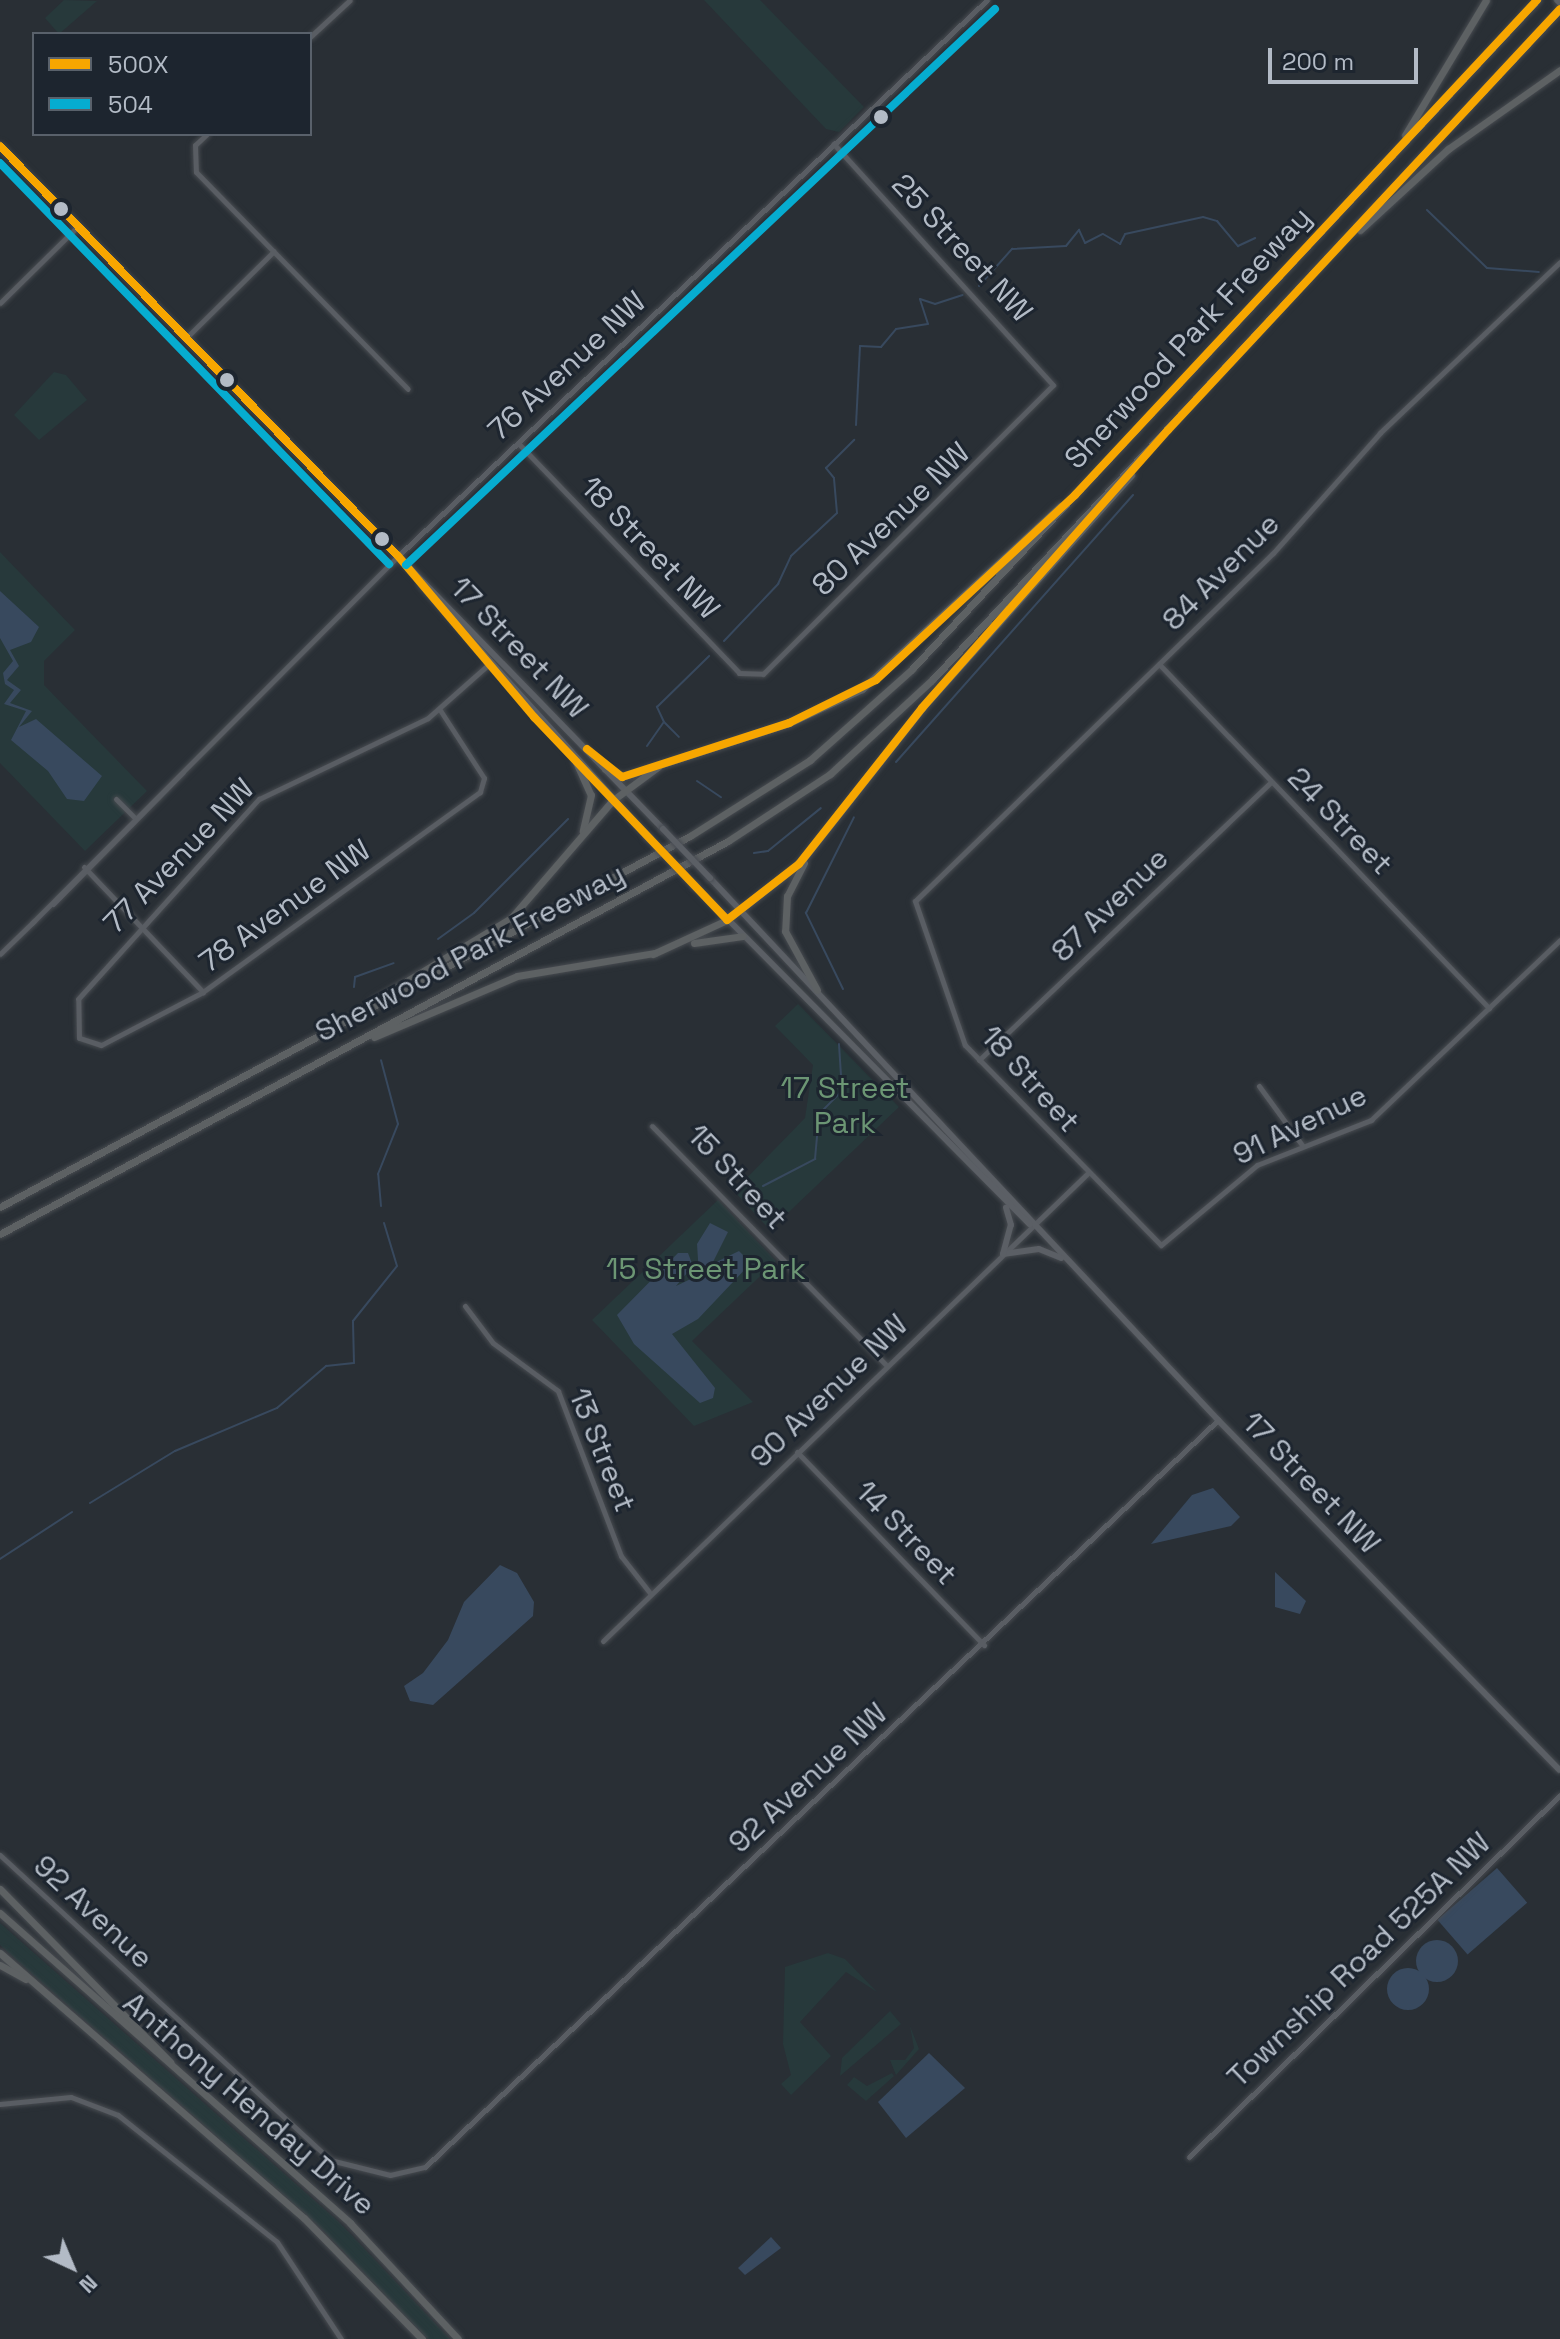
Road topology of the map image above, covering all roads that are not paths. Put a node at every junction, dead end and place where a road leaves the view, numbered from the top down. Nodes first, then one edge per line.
1 (350, 0) edge
2 (987, 0) edge
3 (1486, 0) edge
4 (1537, 0) edge
5 (1559, 4) edge
6 (312, 35) edge
7 (1560, 70) edge
8 (206, 136) edge
9 (834, 144) junction
10 (0, 146) edge
11 (1384, 163) junction
12 (78, 226) junction
13 (274, 251) junction
14 (1334, 252) junction
15 (1560, 262) edge
16 (0, 303) edge
17 (187, 337) junction
18 (1053, 385) joint
19 (408, 389) dead end
20 (1168, 430) junction
21 (518, 443) junction
22 (1075, 495) junction
23 (398, 556) junction
24 (489, 664) junction
25 (1159, 664) junction
26 (753, 678) joint
27 (440, 710) junction
28 (671, 759) junction
29 (576, 762) junction
30 (605, 769) junction
31 (183, 771) junction
32 (1271, 782) junction
33 (627, 790) junction
34 (116, 799) dead end
35 (613, 800) junction
36 (134, 817) junction
37 (814, 848) junction
38 (569, 853) junction
39 (84, 867) junction
40 (90, 873) junction
41 (741, 910) junction
42 (915, 911) joint
43 (727, 920) junction
44 (32, 923) junction
45 (139, 926) junction
46 (743, 936) junction
47 (1560, 940) edge
48 (0, 954) edge
49 (653, 954) junction
50 (817, 990) junction
51 (203, 992) junction
52 (1489, 1008) junction
53 (345, 1022) junction
54 (98, 1046) joint
55 (349, 1046) junction
56 (979, 1060) junction
57 (1259, 1086) dead end
58 (652, 1126) dead end
59 (1302, 1145) junction
60 (1087, 1174) junction
61 (16, 1198) junction
62 (0, 1201) edge
63 (1005, 1204) junction
64 (0, 1207) edge
65 (1033, 1225) junction
66 (0, 1234) edge
67 (1161, 1245) joint
68 (1003, 1254) junction
69 (1066, 1260) junction
70 (465, 1306) dead end
71 (887, 1366) junction
72 (1218, 1420) junction
73 (797, 1452) junction
74 (650, 1593) junction
75 (603, 1641) dead end
76 (984, 1645) junction
77 (1560, 1770) edge
78 (1560, 1795) edge
79 (0, 1855) edge
80 (0, 1889) edge
81 (0, 1913) edge
82 (0, 1953) edge
83 (0, 1965) edge
84 (31, 1981) junction
85 (184, 2079) junction
86 (0, 2104) edge
87 (1189, 2157) dead end
88 (425, 2167) joint
89 (341, 2339) edge
90 (422, 2339) edge
91 (458, 2339) edge

1 - 6 street
2 - 9 street, 76 Avenue NW
3 - 11 highway
4 - 11 highway, Sherwood Park Freeway
5 - 14 highway, Sherwood Park Freeway
7 - 14 highway
8 - 13 street
9 - 18 street, 25 Street NW
9 - 21 street, 76 Avenue NW
10 - 12 main road, 17 Street NW
11 - 22 highway, Sherwood Park Freeway
12 - 16 street
12 - 17 main road, 17 Street NW
13 - 17 street
13 - 19 street
14 - 20 highway, Sherwood Park Freeway
15 - 25 street, 84 Avenue
17 - 23 main road, 17 Street NW
18 - 26 street, 80 Avenue NW
20 - 37 highway
20 - 55 highway, Sherwood Park Freeway
21 - 23 street, 76 Avenue NW
21 - 26 street, 18 Street NW
22 - 28 highway
22 - 53 highway, Sherwood Park Freeway
23 - 24 main road, 17 Street NW
23 - 30 main road, 17 Street NW
23 - 31 street, 76 Avenue NW
24 - 27 street, 77 Avenue NW
24 - 29 main road, 17 Street NW
25 - 32 street, 24 Street
25 - 42 street, 84 Avenue
27 - 45 street, 77 Avenue NW
27 - 51 street, 78 Avenue NW
28 - 30 highway
28 - 33 highway
29 - 35 main road, 17 Street NW
29 - 38 highway
30 - 33 main road, 17 Street NW
31 - 36 street, 76 Avenue NW
31 - 40 street, 76 Avenue NW
32 - 52 street, 24 Street
32 - 56 street, 87 Avenue
33 - 35 highway
33 - 41 main road, 17 Street NW, bridge
34 - 36 street
35 - 38 highway
35 - 43 main road, 17 Street NW, bridge
36 - 39 street, 76 Avenue NW
37 - 41 highway
37 - 50 highway
38 - 53 highway
39 - 40 street
39 - 44 street, 76 Avenue NW
40 - 44 street, 76 Avenue NW
40 - 45 street
41 - 43 highway
41 - 50 main road, 17 Street NW
42 - 56 street, 18 Street
43 - 46 main road, 17 Street NW
43 - 49 highway
44 - 48 street, 76 Avenue NW
45 - 51 street
45 - 54 street, 77 Avenue NW
46 - 49 highway
46 - 63 main road, 17 Street NW
47 - 52 street, 91 Avenue
49 - 55 highway
50 - 65 main road, 17 Street NW
51 - 54 street, 78 Avenue NW
52 - 59 street, 91 Avenue
53 - 61 highway, Sherwood Park Freeway
55 - 66 highway, Sherwood Park Freeway
56 - 60 street, 18 Street
57 - 59 street
58 - 71 street, 15 Street
59 - 67 street, 91 Avenue
60 - 65 street, 90 Avenue NW
60 - 67 street, 18 Street
61 - 62 highway
61 - 64 highway, Sherwood Park Freeway
63 - 65 main road, 17 Street NW
63 - 68 main road
65 - 68 street, 90 Avenue NW
65 - 69 main road, 17 Street NW
68 - 69 main road
68 - 71 street, 90 Avenue NW
69 - 72 main road, 17 Street NW
70 - 74 street, 13 Street
71 - 73 street, 90 Avenue NW
72 - 76 street, 92 Avenue NW
72 - 77 main road, 17 Street NW
73 - 74 street, 90 Avenue NW
73 - 76 street, 14 Street
74 - 75 street, 90 Avenue NW
76 - 88 street, 92 Avenue NW
78 - 87 street, Township Road 525A NW
79 - 88 street, 92 Avenue
80 - 85 highway
81 - 85 highway, Anthony Henday Drive
82 - 84 highway, Anthony Henday Drive
83 - 84 highway
84 - 90 highway, Anthony Henday Drive
85 - 91 highway, Anthony Henday Drive
86 - 89 street

